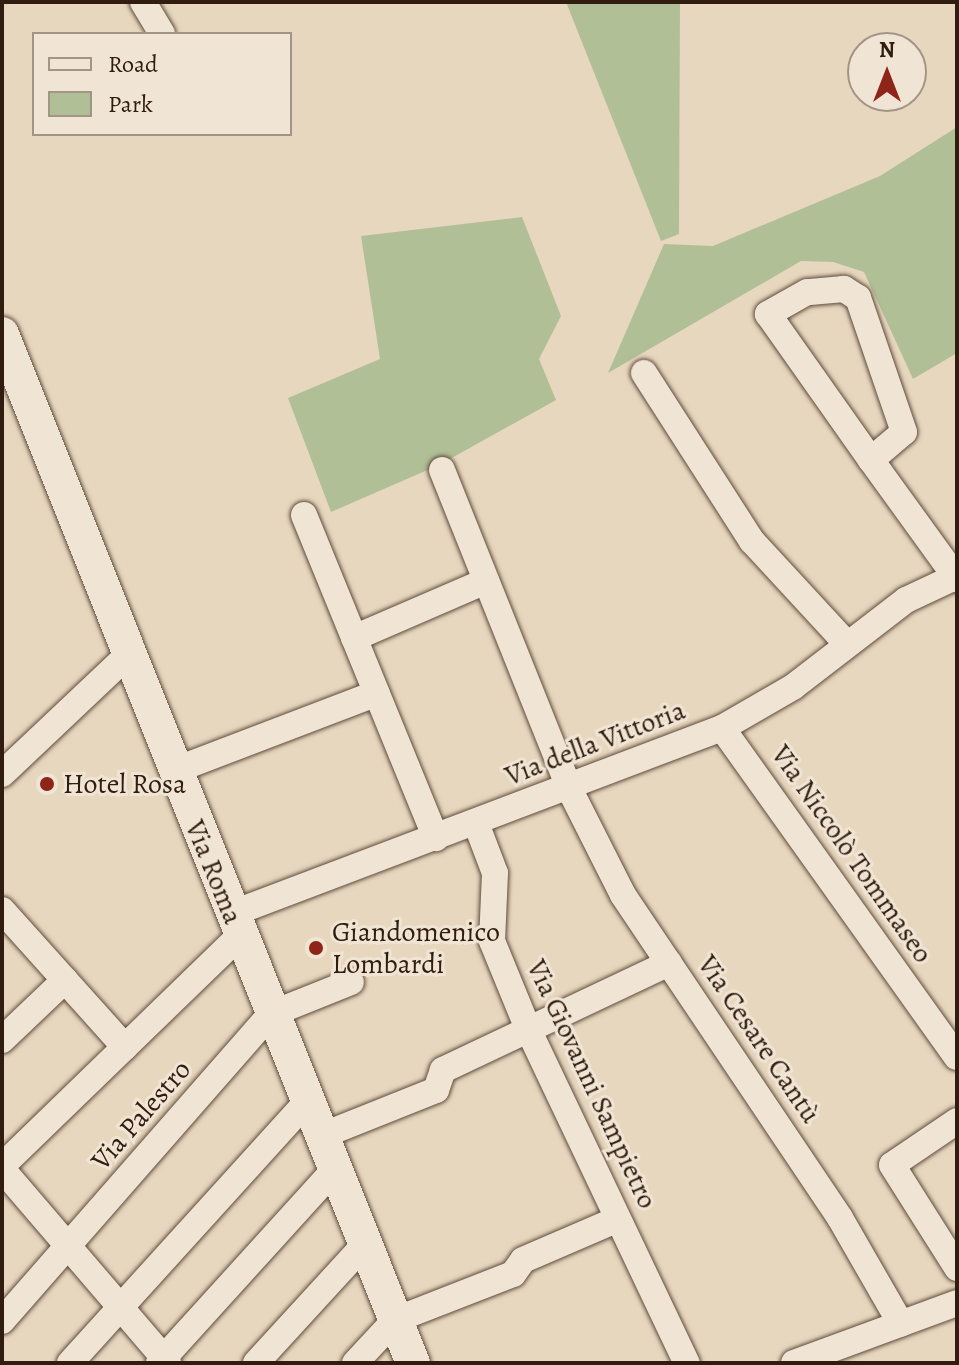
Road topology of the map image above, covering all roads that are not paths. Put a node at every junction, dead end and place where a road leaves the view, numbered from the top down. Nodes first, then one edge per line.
1 (143, 2) edge
2 (161, 32) edge
3 (2, 334) edge
4 (644, 373) dead end
5 (871, 460) junction
6 (442, 470) dead end
7 (304, 515) dead end
8 (956, 578) edge
9 (486, 581) junction
10 (354, 638) junction
11 (847, 644) junction
12 (128, 655) junction
13 (377, 693) junction
14 (722, 728) junction
15 (173, 771) junction
16 (2, 774) edge
17 (569, 788) junction
18 (476, 823) junction
19 (436, 838) junction
20 (3, 915) edge
21 (235, 925) junction
22 (669, 963) junction
23 (65, 980) junction
24 (351, 982) dead end
25 (271, 1014) junction
26 (529, 1031) junction
27 (2, 1040) edge
28 (125, 1047) junction
29 (957, 1057) edge
30 (307, 1102) junction
31 (957, 1121) edge
32 (321, 1136) junction
33 (2, 1168) edge
34 (334, 1170) junction
35 (618, 1219) junction
36 (365, 1244) junction
37 (69, 1247) junction
38 (957, 1268) edge
39 (957, 1303) edge
40 (122, 1306) junction
41 (4, 1314) edge
42 (395, 1320) junction
43 (901, 1324) junction
44 (164, 1361) edge
45 (70, 1363) edge
46 (256, 1363) edge
47 (355, 1363) edge
48 (413, 1363) edge
49 (687, 1363) edge
50 (794, 1363) edge

1 - 2 street
3 - 12 street, Via Roma
4 - 11 street
5 - 5 street
5 - 8 street
6 - 9 street, Via Cesare Cantù
7 - 10 street
8 - 11 street, Via della Vittoria
9 - 10 street
9 - 17 street, Via Cesare Cantù
10 - 13 street
11 - 14 street, Via della Vittoria
12 - 15 street, Via Roma
12 - 16 street
13 - 15 street
13 - 19 street
14 - 17 street, Via della Vittoria
14 - 29 street, Via Niccolò Tommaseo
15 - 21 street, Via Roma
17 - 18 street, Via della Vittoria
17 - 22 street, Via Cesare Cantù
18 - 19 street, Via della Vittoria
18 - 26 street, Via Giovanni Sampietro
19 - 21 street, Via della Vittoria
20 - 23 street
21 - 25 street, Via Roma
21 - 28 street, Via della Vittoria
22 - 26 street
22 - 43 street, Via Cesare Cantù
23 - 27 street
23 - 28 street
24 - 25 street, Via Palestro
25 - 30 street, Via Roma
25 - 37 street, Via Palestro
26 - 32 street
26 - 35 street, Via Giovanni Sampietro
28 - 33 street, Via della Vittoria
30 - 32 street, Via Roma
30 - 40 street
31 - 38 street
32 - 34 street, Via Roma
33 - 37 street
34 - 36 street, Via Roma
34 - 44 street
35 - 42 street
35 - 49 street, Via Giovanni Sampietro
36 - 42 street, Via Roma
36 - 46 street
37 - 40 street
37 - 41 street, Via Palestro
39 - 43 street
40 - 44 street
40 - 45 street
42 - 47 street
42 - 48 street, Via Roma
43 - 50 street

